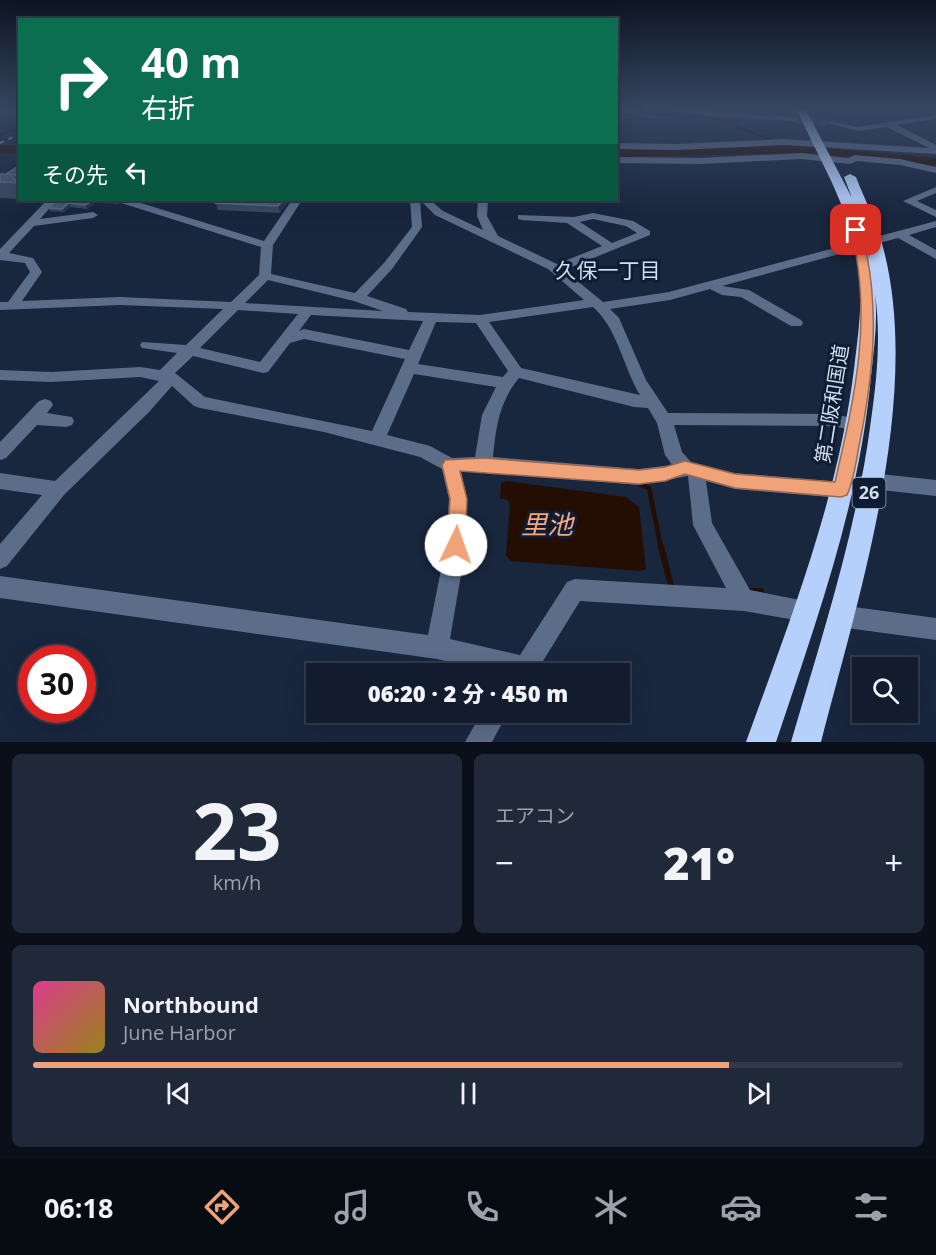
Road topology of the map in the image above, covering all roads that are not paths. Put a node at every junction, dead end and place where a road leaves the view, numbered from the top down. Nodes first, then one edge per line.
1 (728, 145) edge
2 (823, 145) edge
3 (829, 145) edge
4 (841, 145) edge
5 (618, 146) edge
6 (936, 149) edge
7 (835, 156) junction
8 (618, 160) edge
9 (936, 170) edge
10 (936, 190) edge
11 (51, 201) edge
12 (125, 201) edge
13 (296, 201) edge
14 (415, 201) edge
15 (426, 201) edge
16 (483, 201) edge
17 (936, 214) edge
18 (93, 215) dead end
19 (522, 217) dead end
20 (570, 220) junction
21 (32, 223) junction
22 (936, 224) edge
23 (899, 234) junction
24 (493, 238) junction
25 (867, 241) junction
26 (267, 246) junction
27 (612, 247) junction
28 (1, 255) edge
29 (936, 255) edge
30 (556, 270) junction
31 (265, 276) junction
32 (712, 285) junction
33 (358, 298) junction
34 (598, 304) junction
35 (237, 305) junction
36 (6, 306) edge
37 (307, 311) junction
38 (424, 318) junction
39 (480, 319) junction
40 (796, 323) dead end
41 (285, 340) junction
42 (147, 345) dead end
43 (190, 350) junction
44 (410, 362) junction
45 (0, 375) edge
46 (167, 376) junction
47 (511, 377) junction
48 (651, 402) junction
49 (45, 405) dead end
50 (33, 418) junction
51 (663, 418) junction
52 (66, 421) dead end
53 (856, 425) junction
54 (376, 439) junction
55 (0, 453) edge
56 (450, 465) junction
57 (483, 465) junction
58 (691, 470) junction
59 (871, 480) junction
60 (0, 481) edge
61 (936, 488) edge
62 (58, 489) junction
63 (841, 490) junction
64 (0, 559) edge
65 (0, 587) edge
66 (744, 600) junction
67 (807, 611) junction
68 (839, 616) junction
69 (936, 629) edge
70 (437, 648) junction
71 (493, 663) edge
72 (528, 663) edge
73 (489, 723) edge
74 (478, 742) edge
75 (761, 742) edge
76 (806, 742) edge

1 - 5 street
2 - 7 highway, 第二阪和国道 / 26
3 - 7 highway, 第二阪和国道 / 26
4 - 6 street
7 - 25 highway, 第二阪和国道 / 26
8 - 9 street
10 - 17 street
11 - 21 street
12 - 26 street
13 - 26 street
14 - 33 street
15 - 24 street
16 - 24 street
18 - 21 street
19 - 20 street
20 - 27 street
20 - 27 street
21 - 28 street
22 - 23 street
23 - 25 street
23 - 29 street
24 - 30 street
25 - 32 street
25 - 53 highway, 第二阪和国道 / 26
25 - 59 highway, 第二阪和国道 / 26
26 - 31 street
27 - 30 street
28 - 36 street
30 - 34 street
31 - 33 street
31 - 35 street
32 - 34 street
32 - 40 street
33 - 38 street
34 - 39 street
34 - 48 street
35 - 36 street
35 - 37 street
35 - 43 street
37 - 38 street
37 - 41 street
38 - 39 street
38 - 44 street
39 - 47 street
41 - 43 street
41 - 44 street
42 - 43 street
43 - 46 street
44 - 47 street
44 - 54 street
45 - 46 street
46 - 54 street
46 - 62 street
47 - 48 street
47 - 57 street
48 - 51 street
49 - 50 street
50 - 52 street
50 - 55 street
51 - 53 street
51 - 58 street
53 - 63 highway, 第二阪和国道 / 26
54 - 56 street
56 - 57 street
56 - 70 street
57 - 58 street
58 - 63 street
58 - 66 street
59 - 61 street
59 - 63 street
59 - 68 highway, 第二阪和国道 / 26
60 - 62 street
62 - 64 street
63 - 67 highway, 第二阪和国道 / 26
65 - 70 street
66 - 67 street
66 - 72 street
67 - 75 highway, 第二阪和国道 / 26
68 - 69 street
68 - 76 highway, 第二阪和国道 / 26
70 - 71 street
73 - 74 street

